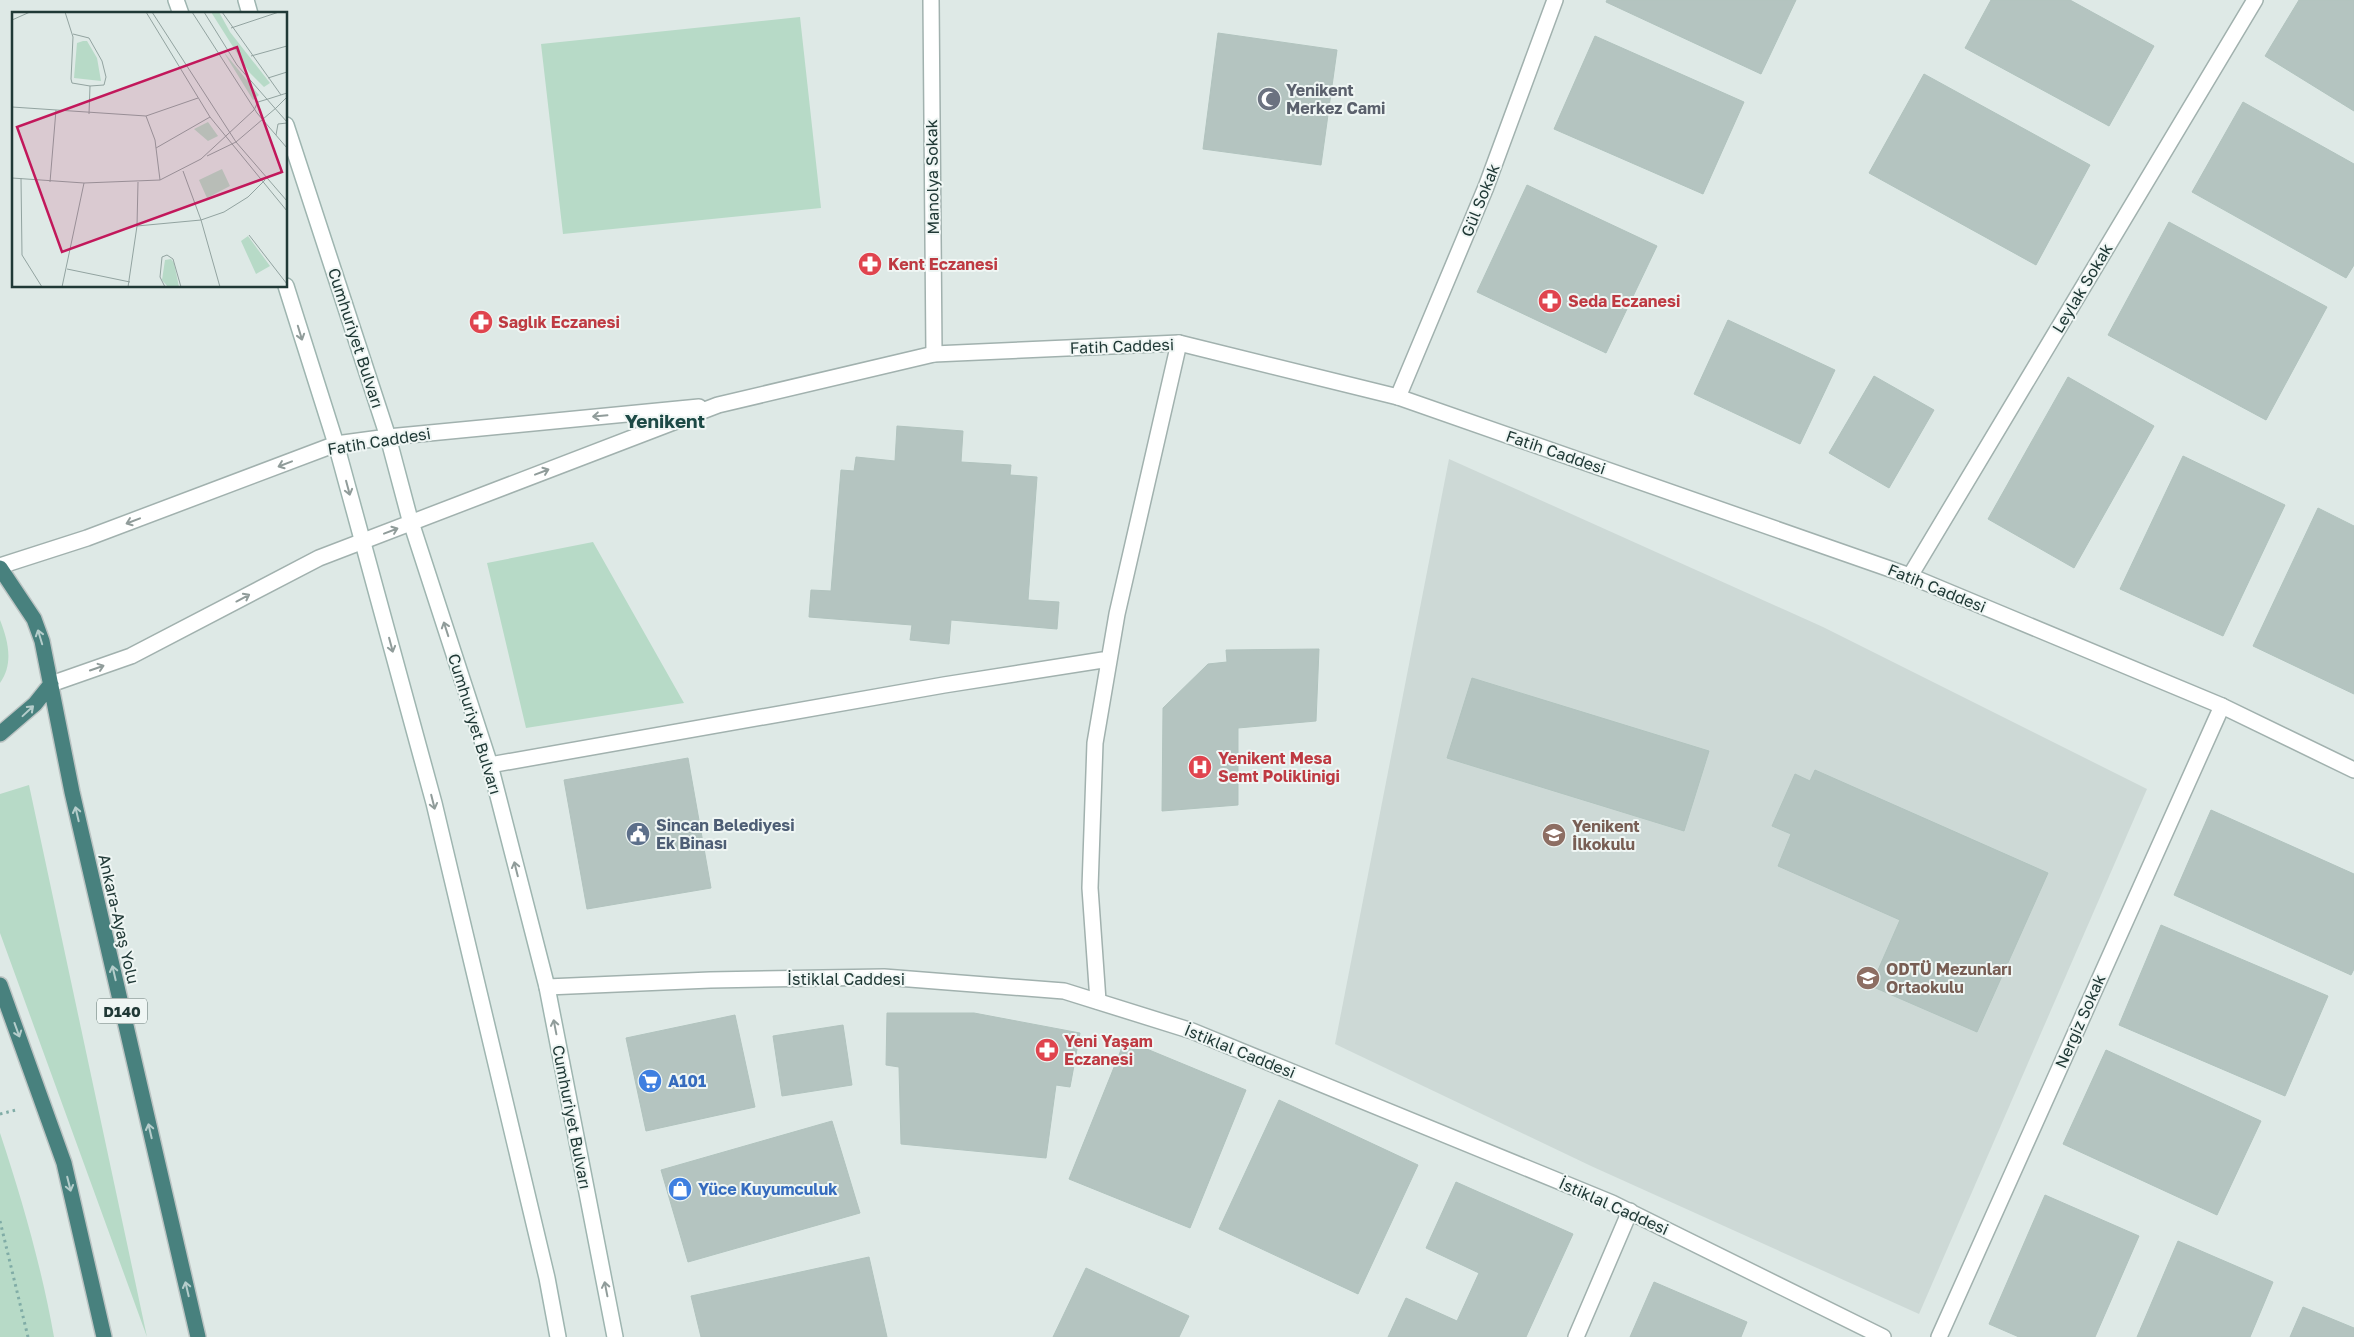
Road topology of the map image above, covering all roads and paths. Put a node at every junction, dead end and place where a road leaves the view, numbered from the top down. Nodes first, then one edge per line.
1 (176, 0) edge
2 (931, 0) edge
3 (1555, 0) edge
4 (2255, 0) edge
5 (180, 12) edge
6 (288, 131) edge
7 (287, 288) edge
8 (1179, 343) junction
9 (934, 354) junction
10 (1398, 397) junction
11 (718, 405) junction
12 (388, 437) junction
13 (336, 444) junction
14 (412, 522) junction
15 (362, 542) junction
16 (0, 567) edge
17 (1910, 576) junction
18 (1109, 658) junction
19 (51, 684) junction
20 (2222, 706) junction
21 (0, 734) edge
22 (490, 765) junction
23 (2354, 770) edge
24 (0, 985) edge
25 (547, 987) junction
26 (1098, 1001) junction
27 (1630, 1211) junction
28 (0, 1221) edge
29 (28, 1337) edge
30 (104, 1337) edge
31 (198, 1337) edge
32 (558, 1337) edge
33 (616, 1337) edge
34 (1576, 1337) edge
35 (1883, 1337) edge
36 (1939, 1337) edge

1 - 5 street
2 - 9 street, Manolya Sokak
3 - 10 street, Gül Sokak
4 - 17 street, Leylak Sokak
6 - 12 street, Cumhuriyet Bulvarı
7 -> 13 street
8 - 9 street, Fatih Caddesi
8 - 10 street, Fatih Caddesi
8 - 18 street
9 - 11 street, Fatih Caddesi
10 - 17 street, Fatih Caddesi
11 -> 12 street, Fatih Caddesi
14 -> 11 street, Fatih Caddesi
12 - 13 street, Fatih Caddesi
12 - 14 street, Cumhuriyet Bulvarı
13 -> 15 street
13 -> 16 street, Fatih Caddesi
15 -> 14 street, Fatih Caddesi
22 -> 14 street, Cumhuriyet Bulvarı
19 -> 15 street, Fatih Caddesi
15 -> 32 street
19 -> 16 highway, D140
17 - 20 street, Fatih Caddesi
18 - 22 street
18 - 26 street
21 -> 19 highway
31 -> 19 highway, Ankara-Ayaş Yolu / D140
20 - 23 street, Fatih Caddesi
20 - 36 street, Nergiz Sokak
25 -> 22 street, Cumhuriyet Bulvarı
24 -> 30 highway
25 - 26 street, İstiklal Caddesi
33 -> 25 street, Cumhuriyet Bulvarı
26 - 27 street, İstiklal Caddesi
27 - 34 street
27 - 35 street, İstiklal Caddesi
28 - 29 path

